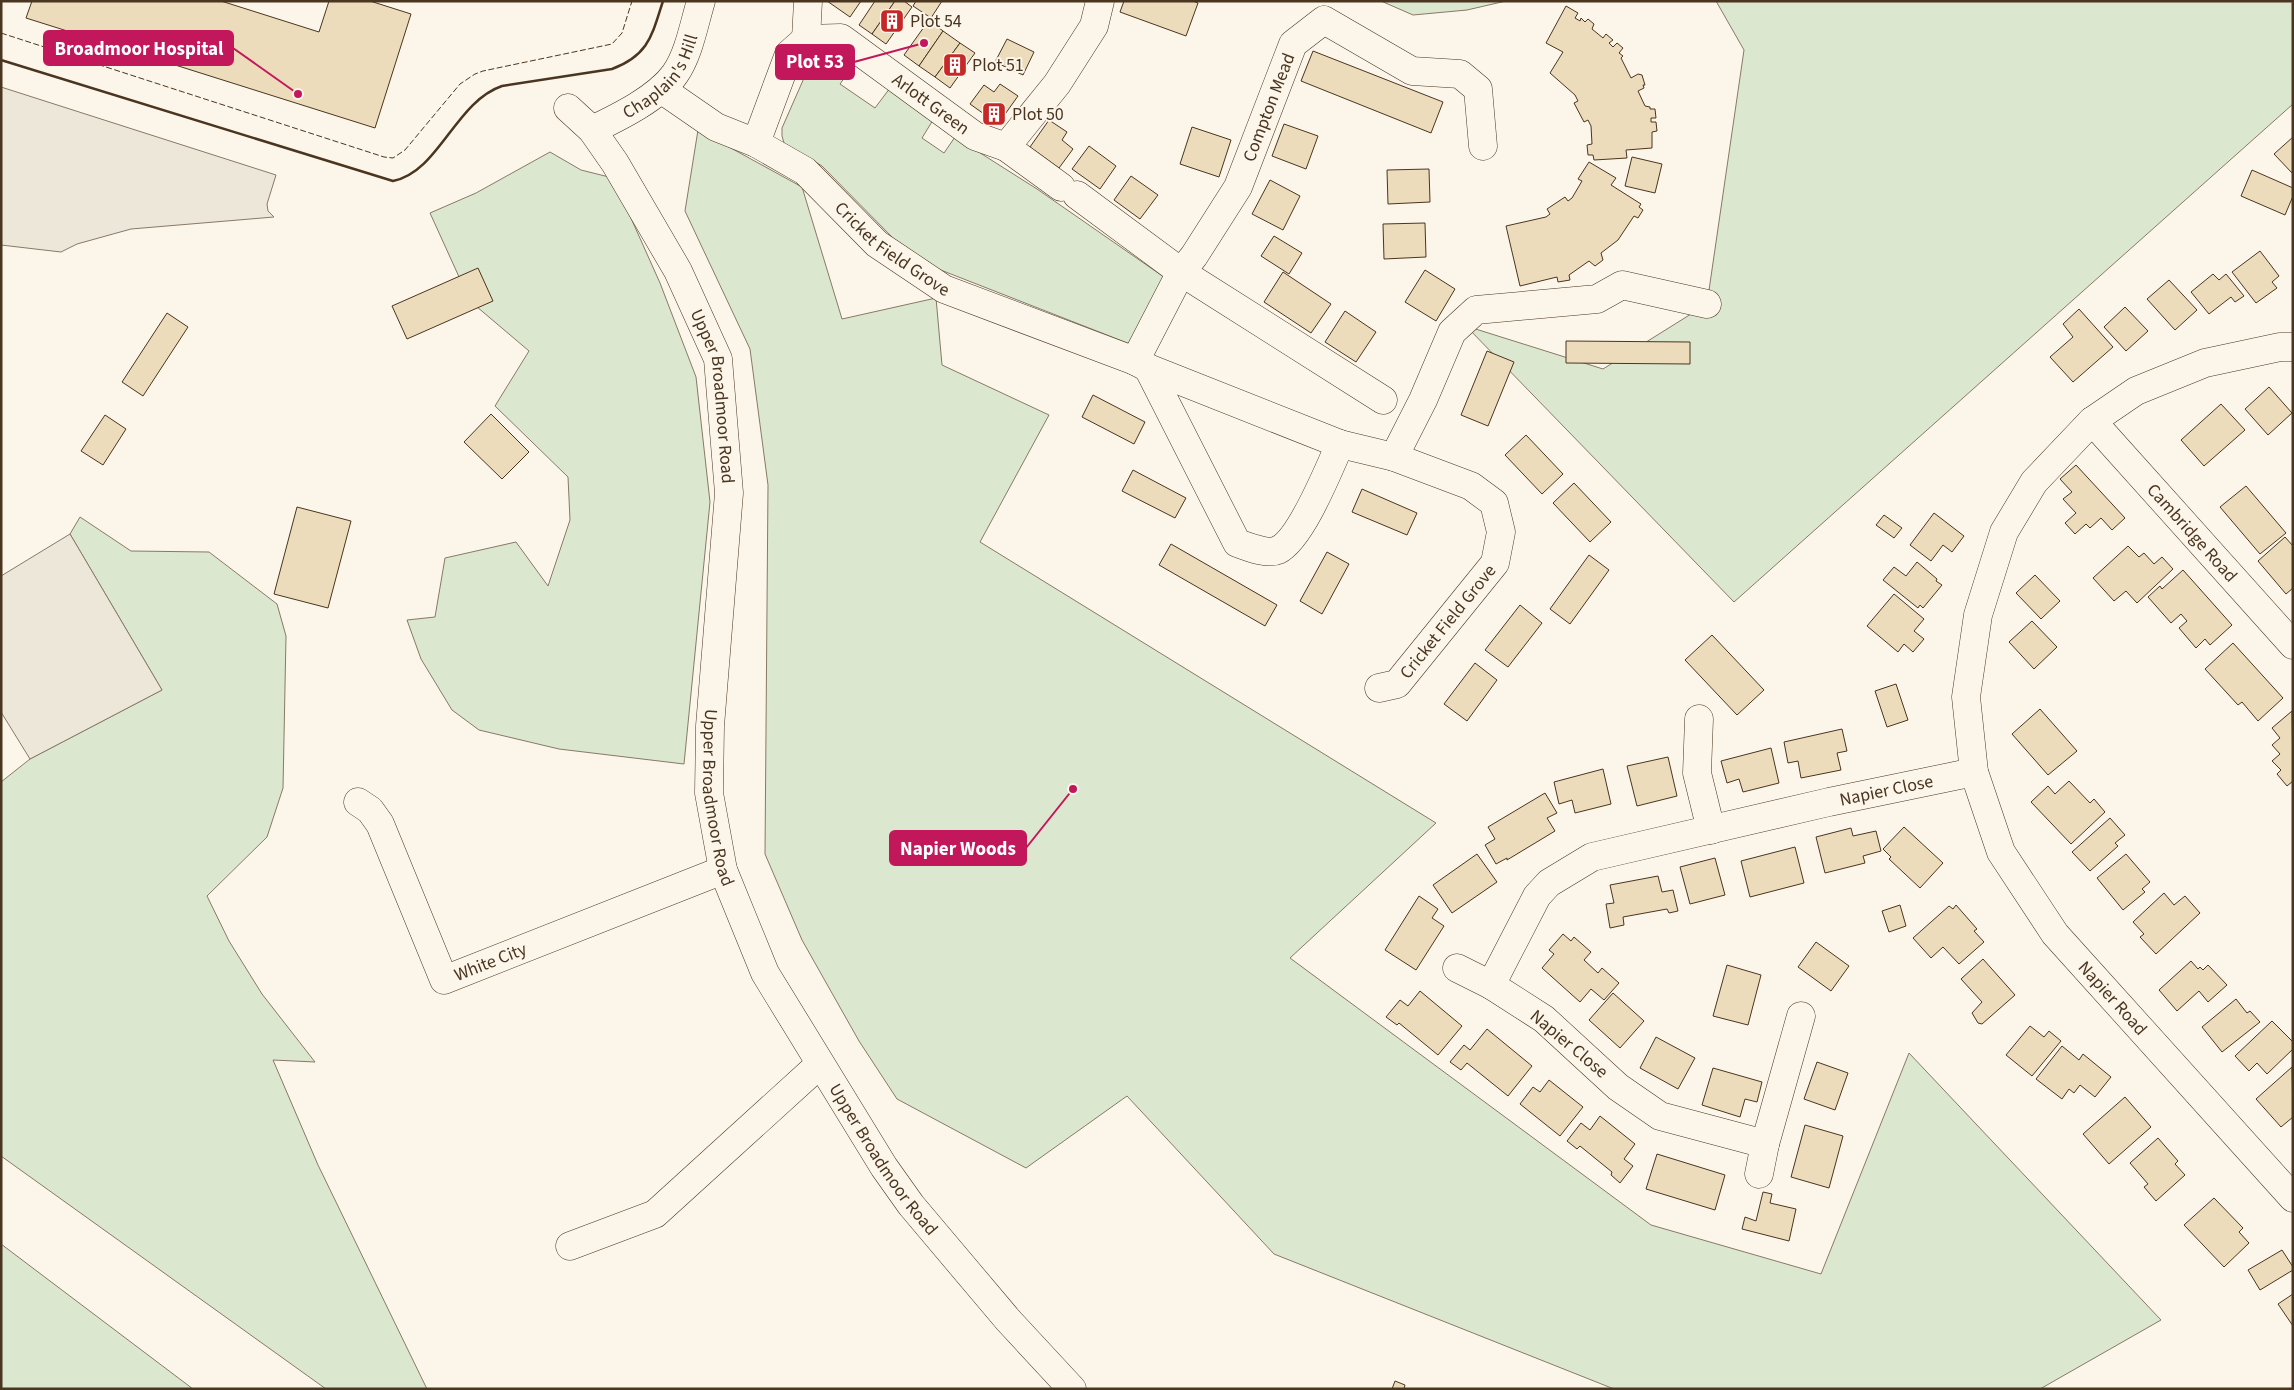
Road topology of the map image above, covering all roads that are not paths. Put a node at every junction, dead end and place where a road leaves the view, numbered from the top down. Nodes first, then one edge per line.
1 (701, 1) edge
2 (808, 1) edge
3 (1100, 1) edge
4 (806, 39) junction
5 (661, 88) junction
6 (568, 108) dead end
7 (592, 130) junction
8 (756, 143) junction
9 (1483, 146) dead end
10 (1006, 147) junction
11 (1181, 272) junction
12 (1707, 304) dead end
13 (2293, 347) edge
14 (1141, 364) junction
15 (1383, 400) dead end
16 (2092, 421) junction
17 (1340, 444) junction
18 (1394, 457) junction
19 (2293, 644) edge
20 (1379, 688) dead end
21 (1699, 719) dead end
22 (1974, 772) junction
23 (358, 802) dead end
24 (1712, 830) junction
25 (723, 870) junction
26 (1457, 968) dead end
27 (1490, 986) junction
28 (1801, 1016) dead end
29 (820, 1064) junction
30 (1765, 1144) junction
31 (1759, 1174) dead end
32 (2293, 1198) edge
33 (570, 1246) dead end
34 (1072, 1389) edge

1 - 5 street, Chaplain's Hill
2 - 4 street
3 - 10 street
4 - 8 street
4 - 10 street, Arlott Green
5 - 7 street, Chaplain's Hill
5 - 8 street, Cricket Field Grove
6 - 7 street, Upper Broadmoor Road
7 - 25 street, Upper Broadmoor Road
8 - 14 street, Cricket Field Grove
9 - 11 street, Compton Mead
10 - 11 street, Arlott Green
11 - 14 street, Compton Mead
11 - 15 street
12 - 18 street
13 - 16 street, Napier Road
14 - 17 street, Cricket Field Grove
14 - 17 street
16 - 19 street, Cambridge Road
16 - 22 street, Napier Road
17 - 18 street, Cricket Field Grove
18 - 20 street, Cricket Field Grove
21 - 24 street
22 - 24 street, Napier Close
22 - 32 street, Napier Road
23 - 25 street, White City
24 - 27 street, Napier Close
25 - 29 street, Upper Broadmoor Road
26 - 27 street
27 - 30 street, Napier Close
28 - 30 street
29 - 33 street
29 - 34 street, Upper Broadmoor Road
30 - 31 street

